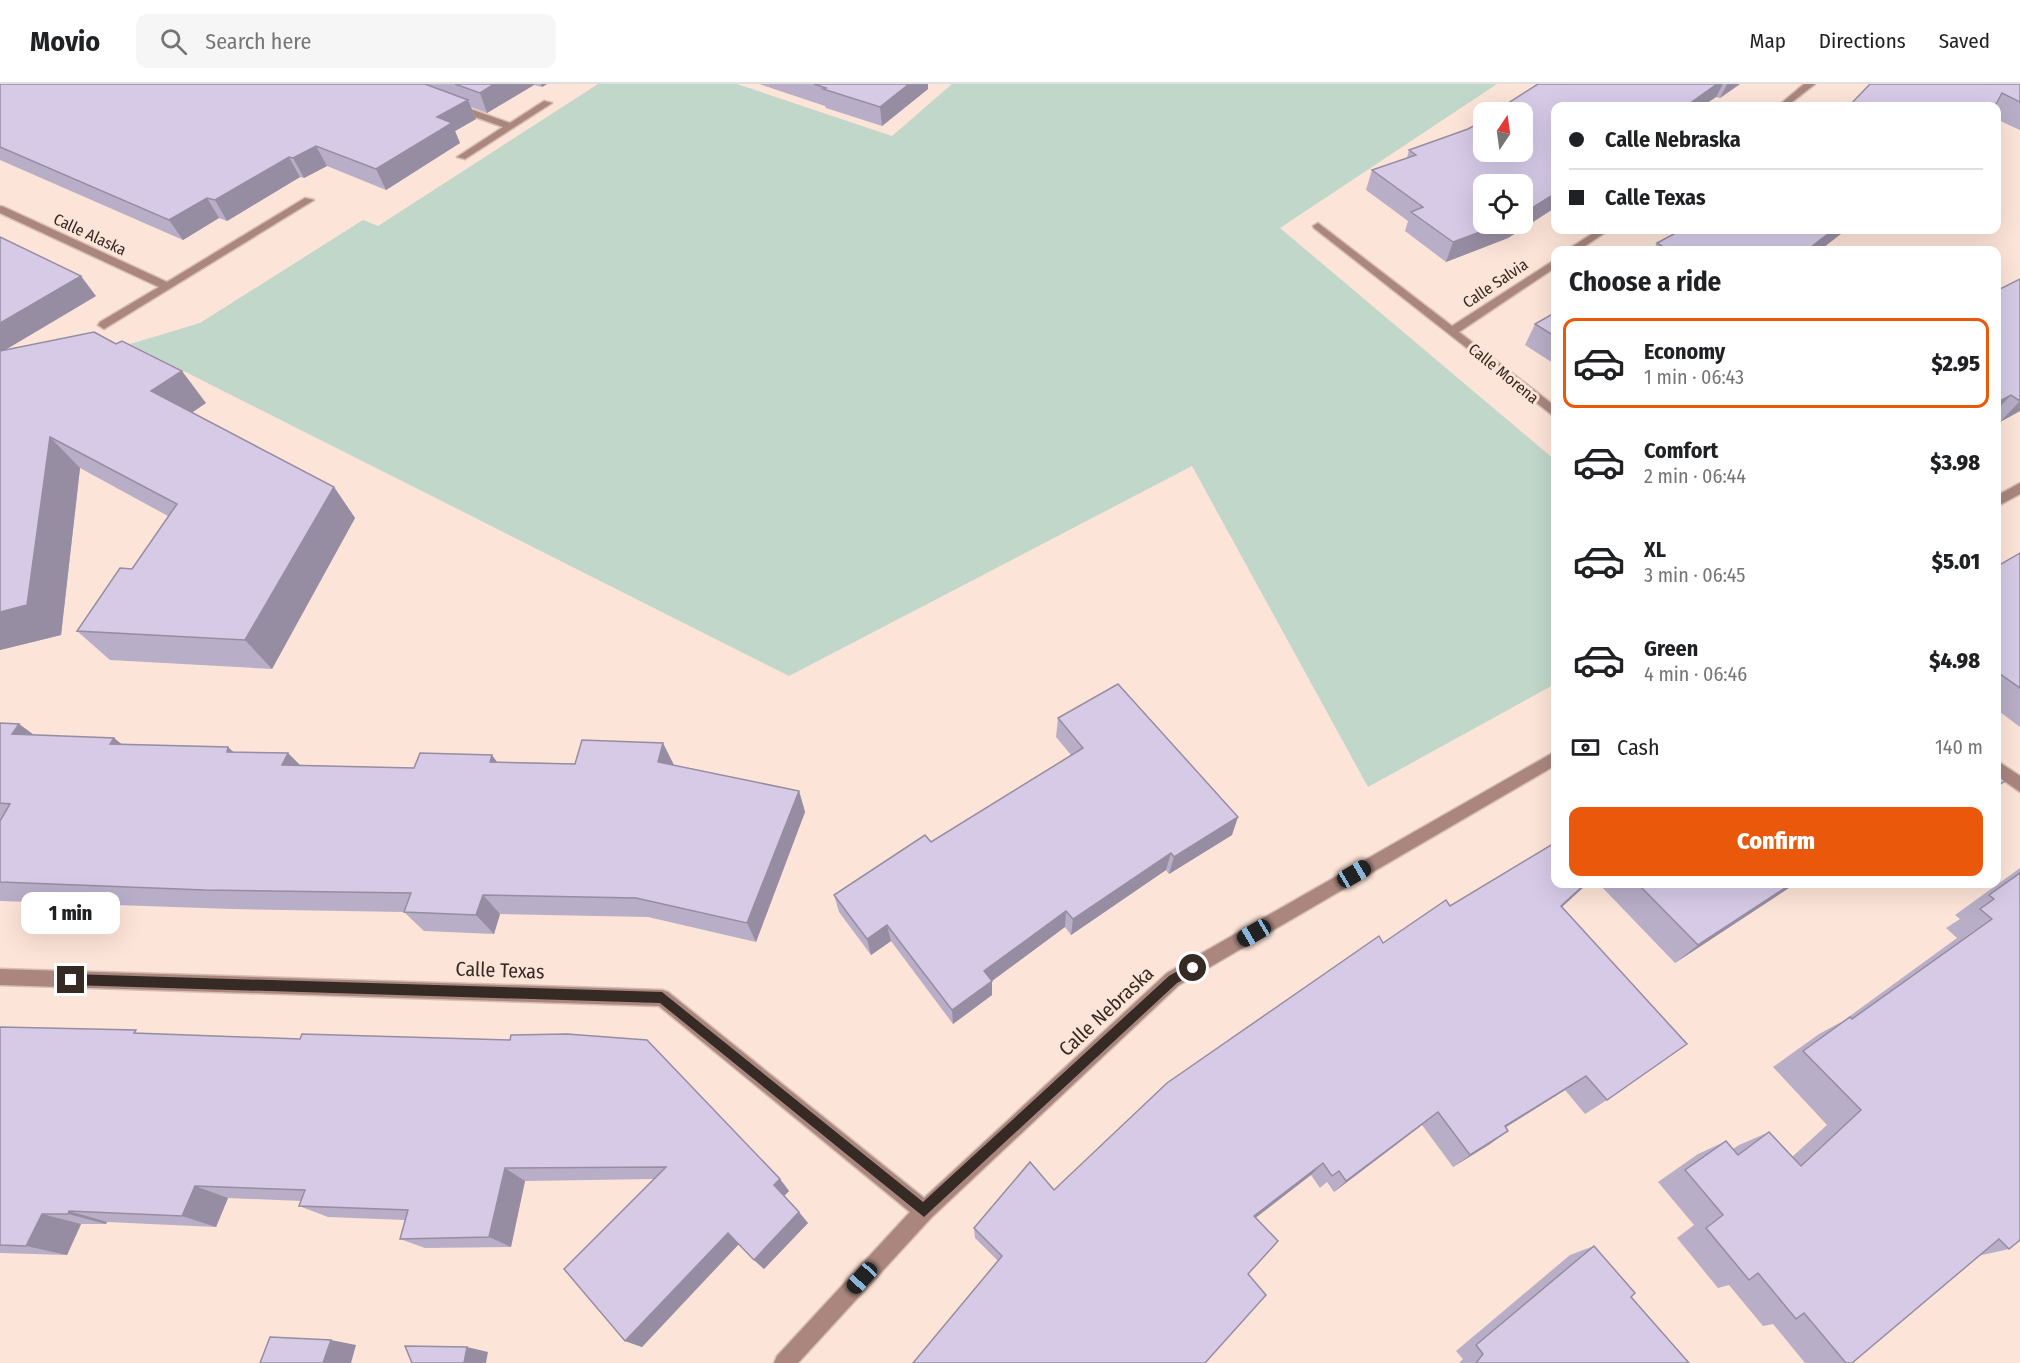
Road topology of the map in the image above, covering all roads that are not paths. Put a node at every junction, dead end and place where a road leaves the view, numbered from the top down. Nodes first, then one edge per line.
1 (1810, 84) edge
2 (1787, 102) edge
3 (445, 103) edge
4 (548, 103) dead end
5 (510, 126) junction
6 (462, 157) dead end
7 (309, 200) dead end
8 (0, 209) edge
9 (1318, 226) dead end
10 (1598, 234) edge
11 (1578, 246) edge
12 (1551, 265) edge
13 (167, 286) junction
14 (104, 326) dead end
15 (1452, 331) junction
16 (1551, 410) edge
17 (2020, 488) edge
18 (2001, 499) edge
19 (1551, 761) edge
20 (2001, 770) edge
21 (2020, 785) edge
22 (0, 977) edge
23 (924, 1211) junction
24 (784, 1363) edge

1 - 2 street
3 - 5 street
4 - 5 street
5 - 6 street
7 - 13 street
8 - 13 street, Calle Alaska
9 - 15 street, Calle Morena
10 - 11 street
12 - 15 street, Calle Salvia
13 - 14 street
15 - 16 street, Calle Morena
17 - 18 street
19 - 23 street, Calle Nebraska
20 - 21 street
22 - 23 street, Calle Texas
23 - 24 street, Calle Nebraska

